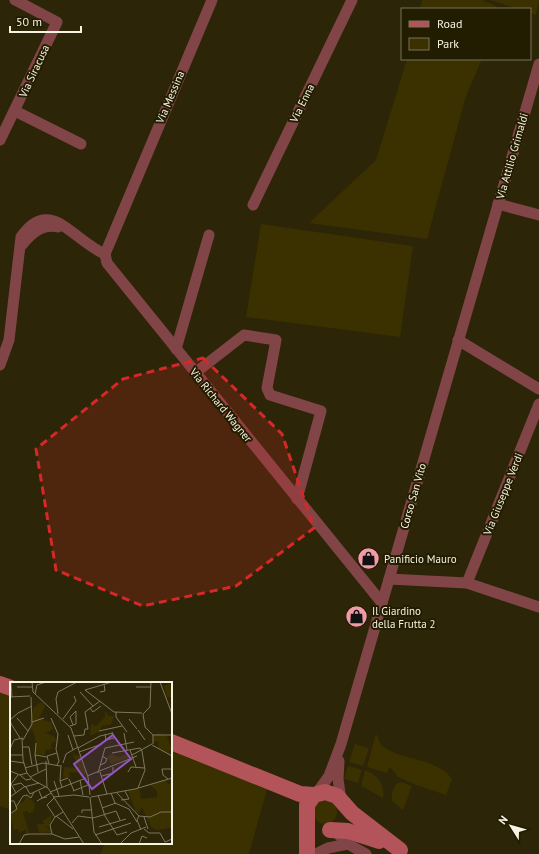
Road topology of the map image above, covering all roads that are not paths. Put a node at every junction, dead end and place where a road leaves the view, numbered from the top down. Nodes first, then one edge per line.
1 (15, 0) edge
2 (210, 0) edge
3 (352, 0) edge
4 (539, 64) edge
5 (537, 75) edge
6 (15, 111) junction
7 (0, 140) edge
8 (81, 144) dead end
9 (498, 204) junction
10 (253, 205) dead end
11 (539, 215) edge
12 (209, 235) dead end
13 (485, 248) joint
14 (105, 254) junction
15 (458, 340) junction
16 (176, 349) junction
17 (0, 365) edge
18 (195, 372) junction
19 (539, 389) edge
20 (539, 404) edge
21 (297, 499) junction
22 (388, 579) junction
23 (466, 583) junction
24 (382, 603) junction
25 (539, 607) edge
26 (0, 684) edge
27 (10, 688) edge
28 (172, 742) edge
29 (341, 744) junction
30 (259, 778) junction
31 (315, 795) junction
32 (342, 802) junction
33 (306, 816) junction
34 (329, 831) junction
35 (348, 844) junction
36 (404, 852) edge
37 (307, 854) edge
38 (315, 854) edge
39 (366, 854) edge

1 - 6 street, Via Siracusa
2 - 14 street, Via Messina
3 - 10 street, Via Enna
4 - 5 street, Via Attilio Grimaldi
5 - 9 street, Via Attilio Grimaldi
6 - 7 street, Via Siracusa
6 - 8 street
9 - 11 street
9 - 13 street, Via Attilio Grimaldi
12 - 16 street
13 - 15 street, Corso San Vito
14 - 16 street, Via Richard Wagner
14 - 17 street
15 - 19 street
15 - 22 street, Corso San Vito
16 - 18 street, Via Richard Wagner
18 - 21 street, Via Richard Wagner
18 - 21 street
20 - 23 street, Via Giuseppe Verdi
21 - 24 street, Via Richard Wagner
22 - 23 street
22 - 24 street, Corso San Vito
23 - 25 street
24 - 29 street, Corso San Vito
26 - 27 main road
28 - 30 main road
29 - 31 street
29 - 32 street
30 - 31 main road
30 - 33 main road
31 - 32 main road
31 - 33 main road
32 - 34 main road
32 - 36 main road
33 - 34 main road
33 - 37 main road
34 - 35 street
34 - 36 main road
34 - 38 main road
35 - 38 street
35 - 39 street

